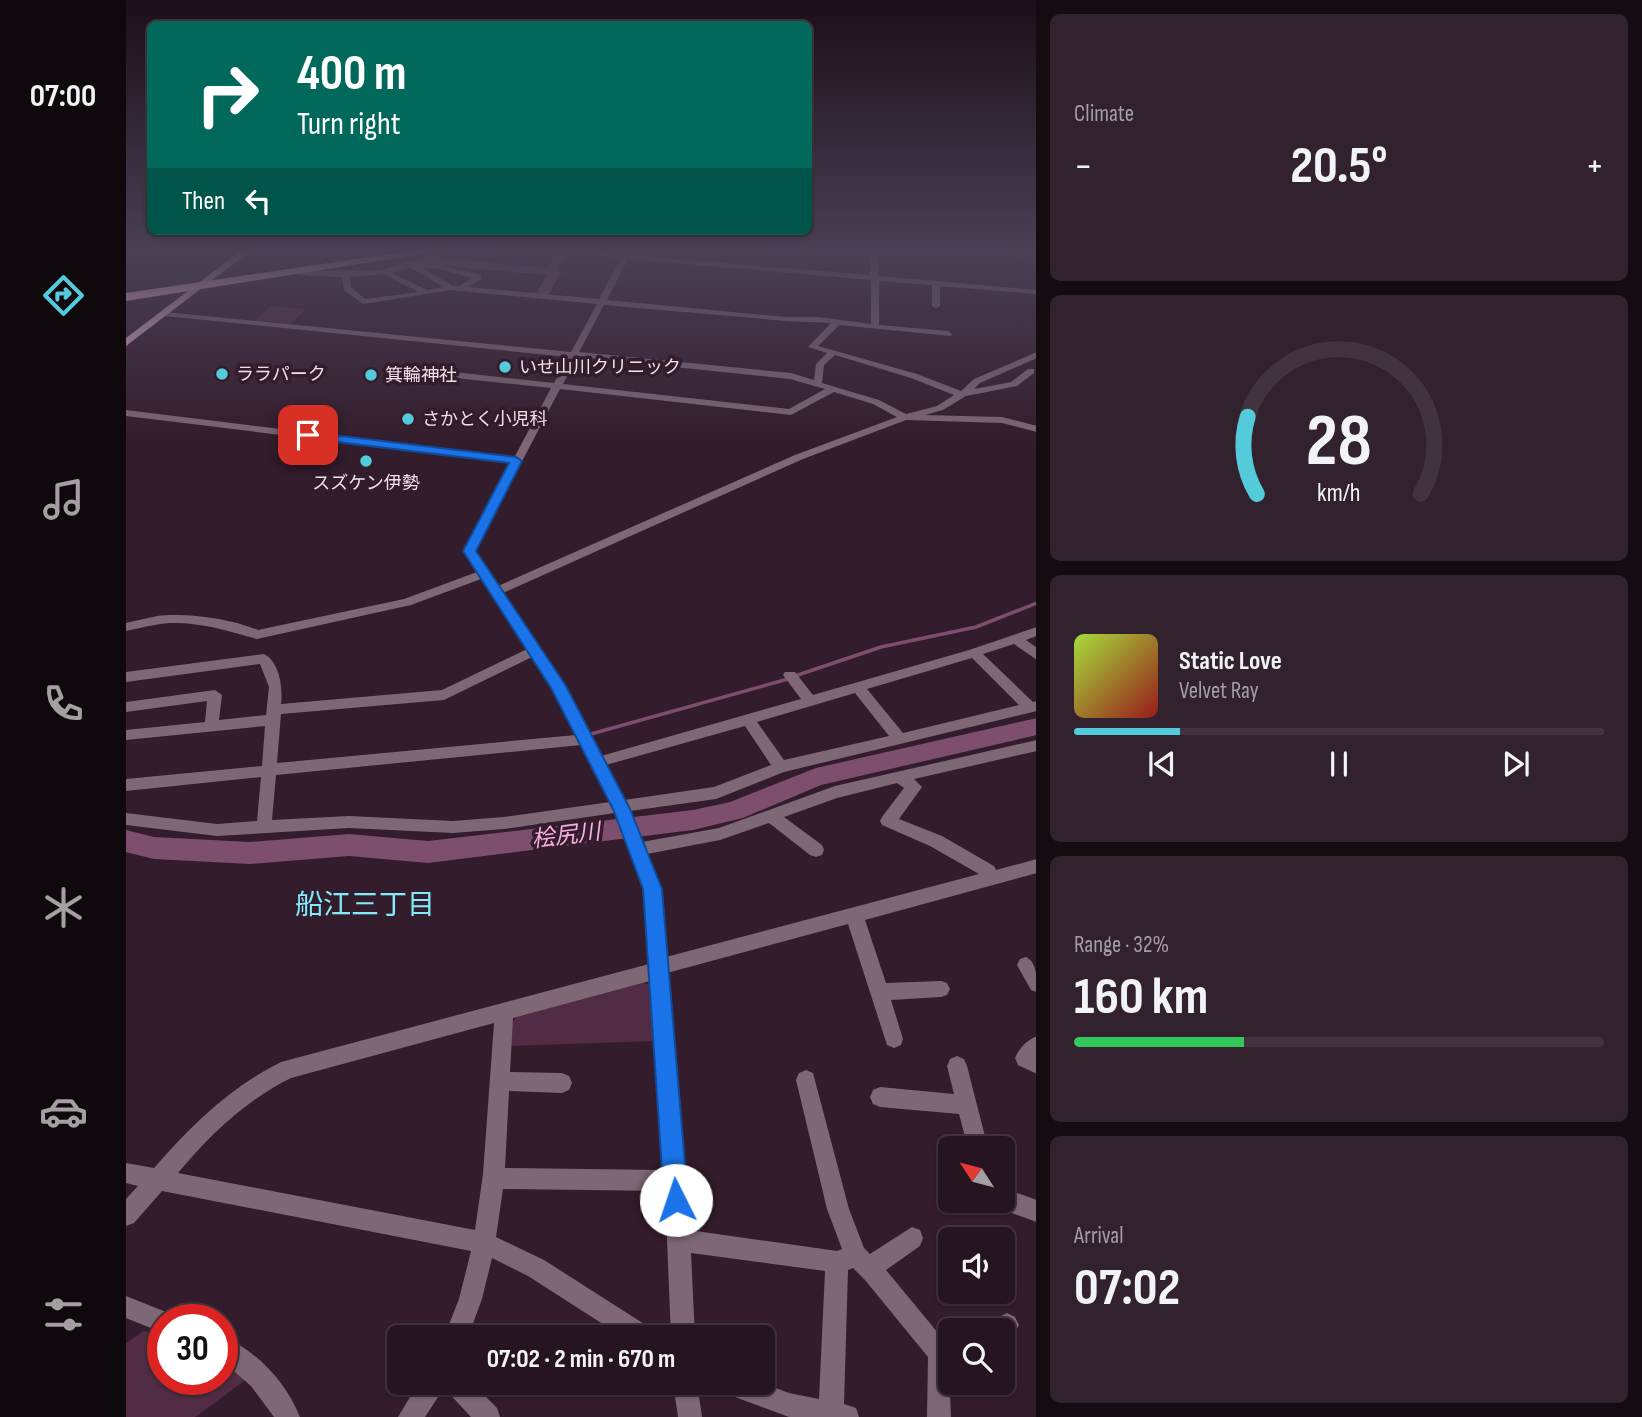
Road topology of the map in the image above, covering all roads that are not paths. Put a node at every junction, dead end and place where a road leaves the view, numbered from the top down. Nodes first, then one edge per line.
1 (164, 315) edge
2 (177, 315) edge
3 (595, 315) edge
4 (744, 315) edge
5 (875, 315) edge
6 (835, 324) junction
7 (875, 327) junction
8 (948, 334) dead end
9 (126, 343) edge
10 (833, 352) junction
11 (573, 354) junction
12 (1036, 355) edge
13 (1014, 364) junction
14 (418, 371) dead end
15 (1034, 371) edge
16 (818, 382) junction
17 (557, 387) junction
18 (833, 389) junction
19 (963, 395) junction
20 (126, 413) edge
21 (905, 417) junction
22 (1036, 429) edge
23 (516, 461) junction
24 (483, 574) junction
25 (496, 592) junction
26 (126, 627) edge
27 (1036, 631) edge
28 (1017, 639) junction
29 (536, 650) junction
30 (974, 653) junction
31 (1036, 655) edge
32 (126, 677) edge
33 (792, 678) dead end
34 (858, 687) junction
35 (810, 701) junction
36 (126, 707) edge
37 (1033, 707) edge
38 (274, 715) junction
39 (748, 720) junction
40 (211, 727) junction
41 (126, 735) edge
42 (899, 738) junction
43 (585, 739) junction
44 (1036, 745) edge
45 (598, 762) junction
46 (781, 767) junction
47 (268, 770) junction
48 (899, 777) junction
49 (126, 785) edge
50 (621, 808) junction
51 (772, 816) junction
52 (126, 819) edge
53 (264, 826) junction
54 (637, 847) junction
55 (816, 850) dead end
56 (1036, 866) edge
57 (992, 878) junction
58 (851, 915) junction
59 (1027, 965) dead end
60 (659, 968) junction
61 (1036, 982) edge
62 (941, 989) dead end
63 (879, 992) junction
64 (504, 1012) junction
65 (894, 1039) dead end
66 (1036, 1046) edge
67 (1036, 1064) edge
68 (957, 1066) dead end
69 (499, 1079) junction
70 (806, 1080) dead end
71 (562, 1083) dead end
72 (880, 1097) dead end
73 (967, 1105) junction
74 (975, 1136) edge
75 (126, 1173) edge
76 (492, 1178) junction
77 (159, 1181) junction
78 (675, 1181) junction
79 (1015, 1203) edge
80 (1036, 1211) edge
81 (126, 1215) edge
82 (912, 1238) dead end
83 (679, 1240) junction
84 (484, 1243) junction
85 (854, 1262) junction
86 (126, 1307) edge
87 (147, 1316) edge
88 (461, 1325) edge
89 (625, 1325) edge
90 (683, 1325) edge
91 (938, 1343) edge
92 (238, 1357) edge
93 (425, 1395) edge
94 (466, 1395) edge
95 (687, 1395) edge
96 (761, 1395) edge
97 (941, 1395) edge
98 (833, 1415) edge
99 (288, 1417) edge
100 (410, 1417) edge
101 (488, 1417) edge
102 (690, 1417) edge
103 (939, 1417) edge

1 - 9 main road
2 - 11 street
3 - 11 street
4 - 6 street
5 - 7 street
6 - 7 street
6 - 10 street
7 - 8 street
10 - 16 street
10 - 19 street
11 - 16 street
11 - 17 street
12 - 13 street
13 - 15 street
13 - 19 street
14 - 17 street
15 - 19 street
16 - 18 street
17 - 18 street
17 - 23 street
18 - 21 street
19 - 21 street
20 - 23 street
21 - 22 street
21 - 25 street
23 - 24 street
24 - 25 street
24 - 26 street
25 - 29 street
27 - 28 street
28 - 30 street
28 - 31 street
29 - 38 street
29 - 43 street
30 - 34 street
30 - 37 street
32 - 38 street
33 - 35 street
34 - 35 street
34 - 42 street
35 - 39 street
36 - 40 street
37 - 42 street
38 - 40 street
38 - 47 street
39 - 45 street
39 - 46 street
40 - 41 street
42 - 46 street
43 - 45 street
43 - 47 street
44 - 48 street
45 - 50 street
46 - 50 street
47 - 49 street
47 - 53 street
48 - 51 street
48 - 57 street
50 - 53 street
50 - 54 street
51 - 54 street
51 - 55 street
52 - 53 street
54 - 60 street
56 - 57 street
57 - 58 street
58 - 60 street
58 - 63 street
59 - 61 street
60 - 64 street
60 - 78 street
62 - 63 street
63 - 65 street
64 - 69 street
64 - 77 street
66 - 67 street
68 - 73 street
69 - 71 street
69 - 76 street
70 - 85 street
72 - 73 street
73 - 74 street
75 - 77 street
76 - 78 street
76 - 84 street
77 - 81 street
77 - 84 street
78 - 83 street
79 - 80 street
82 - 85 street
83 - 85 street
83 - 90 street
84 - 88 street
84 - 89 street
85 - 91 street
85 - 98 street
86 - 87 street
92 - 99 street
93 - 100 street
94 - 101 street
95 - 102 street
96 - 98 street
97 - 103 street

